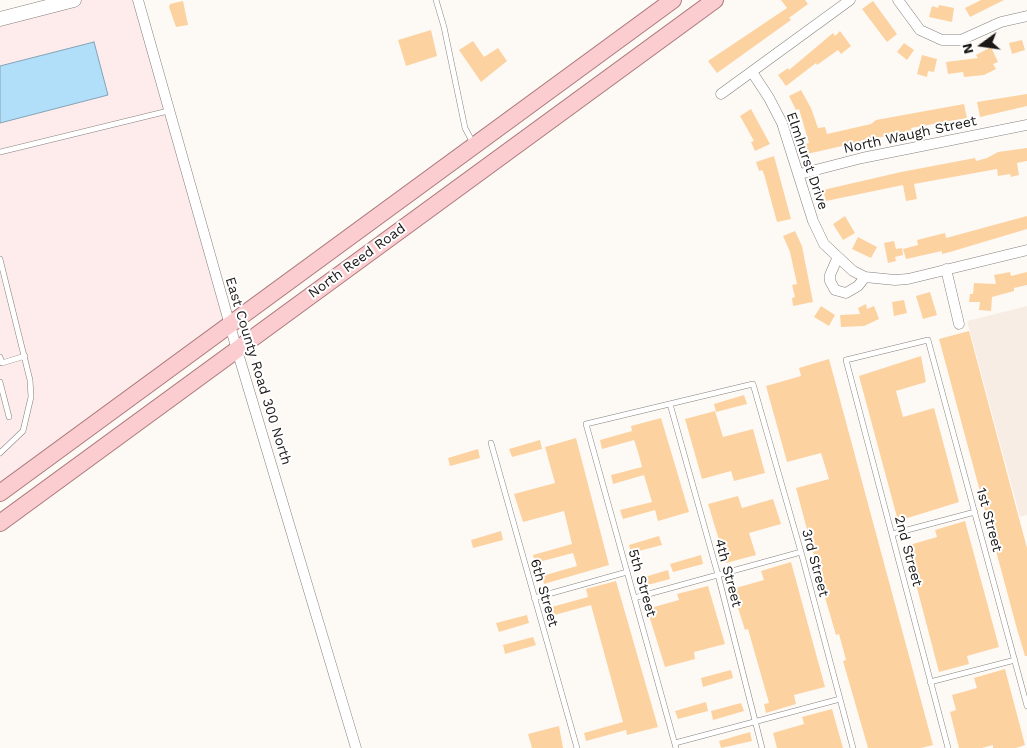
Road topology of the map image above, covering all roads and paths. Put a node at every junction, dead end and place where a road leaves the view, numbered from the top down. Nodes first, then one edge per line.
1 (74, 0) edge
2 (138, 0) edge
3 (436, 0) edge
4 (673, 0) edge
5 (715, 0) edge
6 (850, 0) edge
7 (898, 0) edge
8 (1027, 16) edge
9 (0, 19) edge
10 (752, 72) junction
11 (721, 94) dead end
12 (168, 111) junction
13 (1027, 126) edge
14 (474, 146) junction
15 (0, 152) edge
16 (800, 174) junction
17 (1027, 250) edge
18 (0, 259) edge
19 (837, 259) junction
20 (946, 269) junction
21 (864, 276) junction
22 (959, 324) dead end
23 (230, 325) junction
24 (237, 350) junction
25 (25, 356) junction
26 (0, 357) edge
27 (846, 360) joint
28 (0, 382) edge
29 (670, 404) junction
30 (8, 417) dead end
31 (490, 443) dead end
32 (0, 453) edge
33 (0, 493) edge
34 (975, 512) junction
35 (0, 524) edge
36 (892, 534) junction
37 (801, 552) junction
38 (627, 572) junction
39 (718, 575) junction
40 (534, 598) junction
41 (634, 598) junction
42 (1015, 660) junction
43 (930, 682) junction
44 (840, 699) junction
45 (1027, 706) edge
46 (755, 720) junction
47 (676, 745) edge
48 (356, 748) edge
49 (577, 748) edge
50 (762, 748) edge
51 (853, 748) edge
52 (948, 748) edge

1 - 9 main road
2 - 12 street, East County Road 300 North
3 - 14 lane
4 - 14 main road, North Reed Road
5 - 24 main road, North Reed Road
6 - 10 street
7 - 8 street
10 - 11 street
10 - 16 street, Elmhurst Drive
12 - 15 lane
12 - 23 street, East County Road 300 North
13 - 16 street, North Waugh Street
14 - 23 main road, North Reed Road
16 - 19 street, Elmhurst Drive
17 - 20 street
18 - 25 lane
19 - 21 street, Elmhurst Drive
19 - 21 street
20 - 21 street
20 - 22 street
23 - 24 street, East County Road 300 North
23 - 33 main road, North Reed Road
24 - 35 main road, North Reed Road
24 - 48 street, East County Road 300 North
25 - 26 lane
25 - 32 lane
27 - 34 lane, 1st Street
27 - 36 lane, 2nd Street
28 - 30 lane
29 - 37 lane, 3rd Street
29 - 38 lane, 5th Street
29 - 39 lane, 4th Street
31 - 40 lane, 6th Street
34 - 36 lane
34 - 42 lane, 1st Street
36 - 43 lane, 2nd Street
37 - 39 lane
37 - 44 lane, 3rd Street
38 - 40 lane
38 - 41 lane, 5th Street
39 - 41 lane
39 - 46 lane, 4th Street
40 - 49 lane, 6th Street
41 - 47 lane, 5th Street
42 - 43 lane
42 - 45 lane, 1st Street
43 - 52 lane, 2nd Street
44 - 46 lane
44 - 51 lane, 3rd Street
46 - 47 lane
46 - 50 lane, 4th Street

